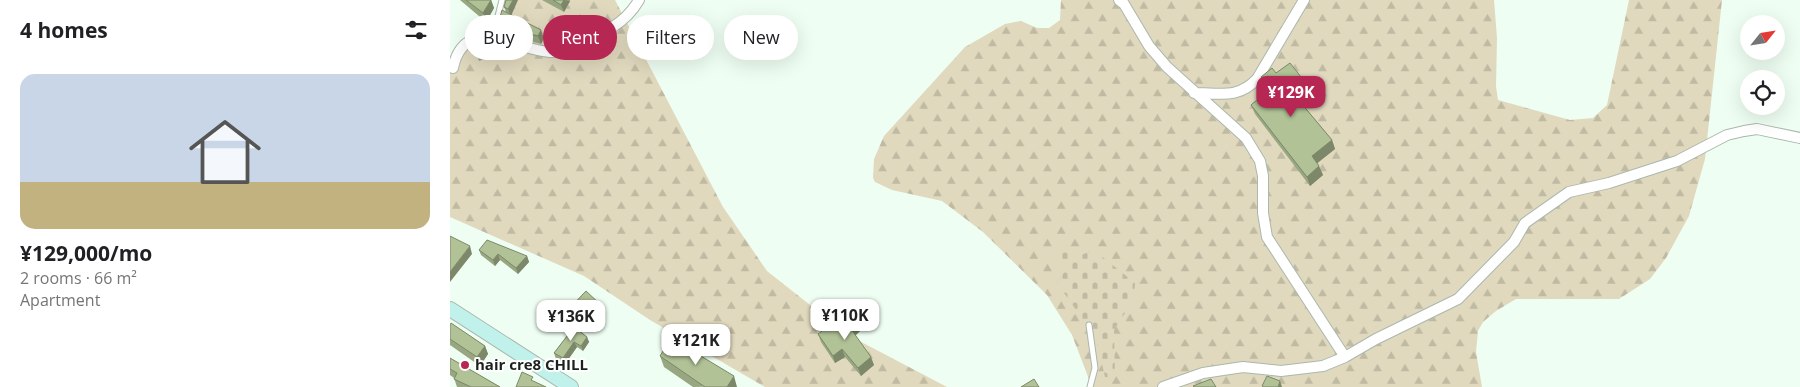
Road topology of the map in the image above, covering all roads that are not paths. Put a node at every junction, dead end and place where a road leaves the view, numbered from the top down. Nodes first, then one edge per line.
1 (502, 0) edge
2 (639, 0) edge
3 (1119, 0) edge
4 (1304, 0) edge
5 (498, 15) edge
6 (465, 45) edge
7 (533, 47) edge
8 (453, 68) dead end
9 (1194, 93) junction
10 (1800, 138) edge
11 (450, 309) edge
12 (1089, 325) dead end
13 (1346, 357) junction
14 (571, 387) edge
15 (1090, 387) edge
16 (1163, 387) edge

1 - 5 lane
2 - 7 street
3 - 9 street
4 - 9 street
6 - 8 street
9 - 13 street
10 - 13 street
11 - 14 street
12 - 15 lane
13 - 16 street

